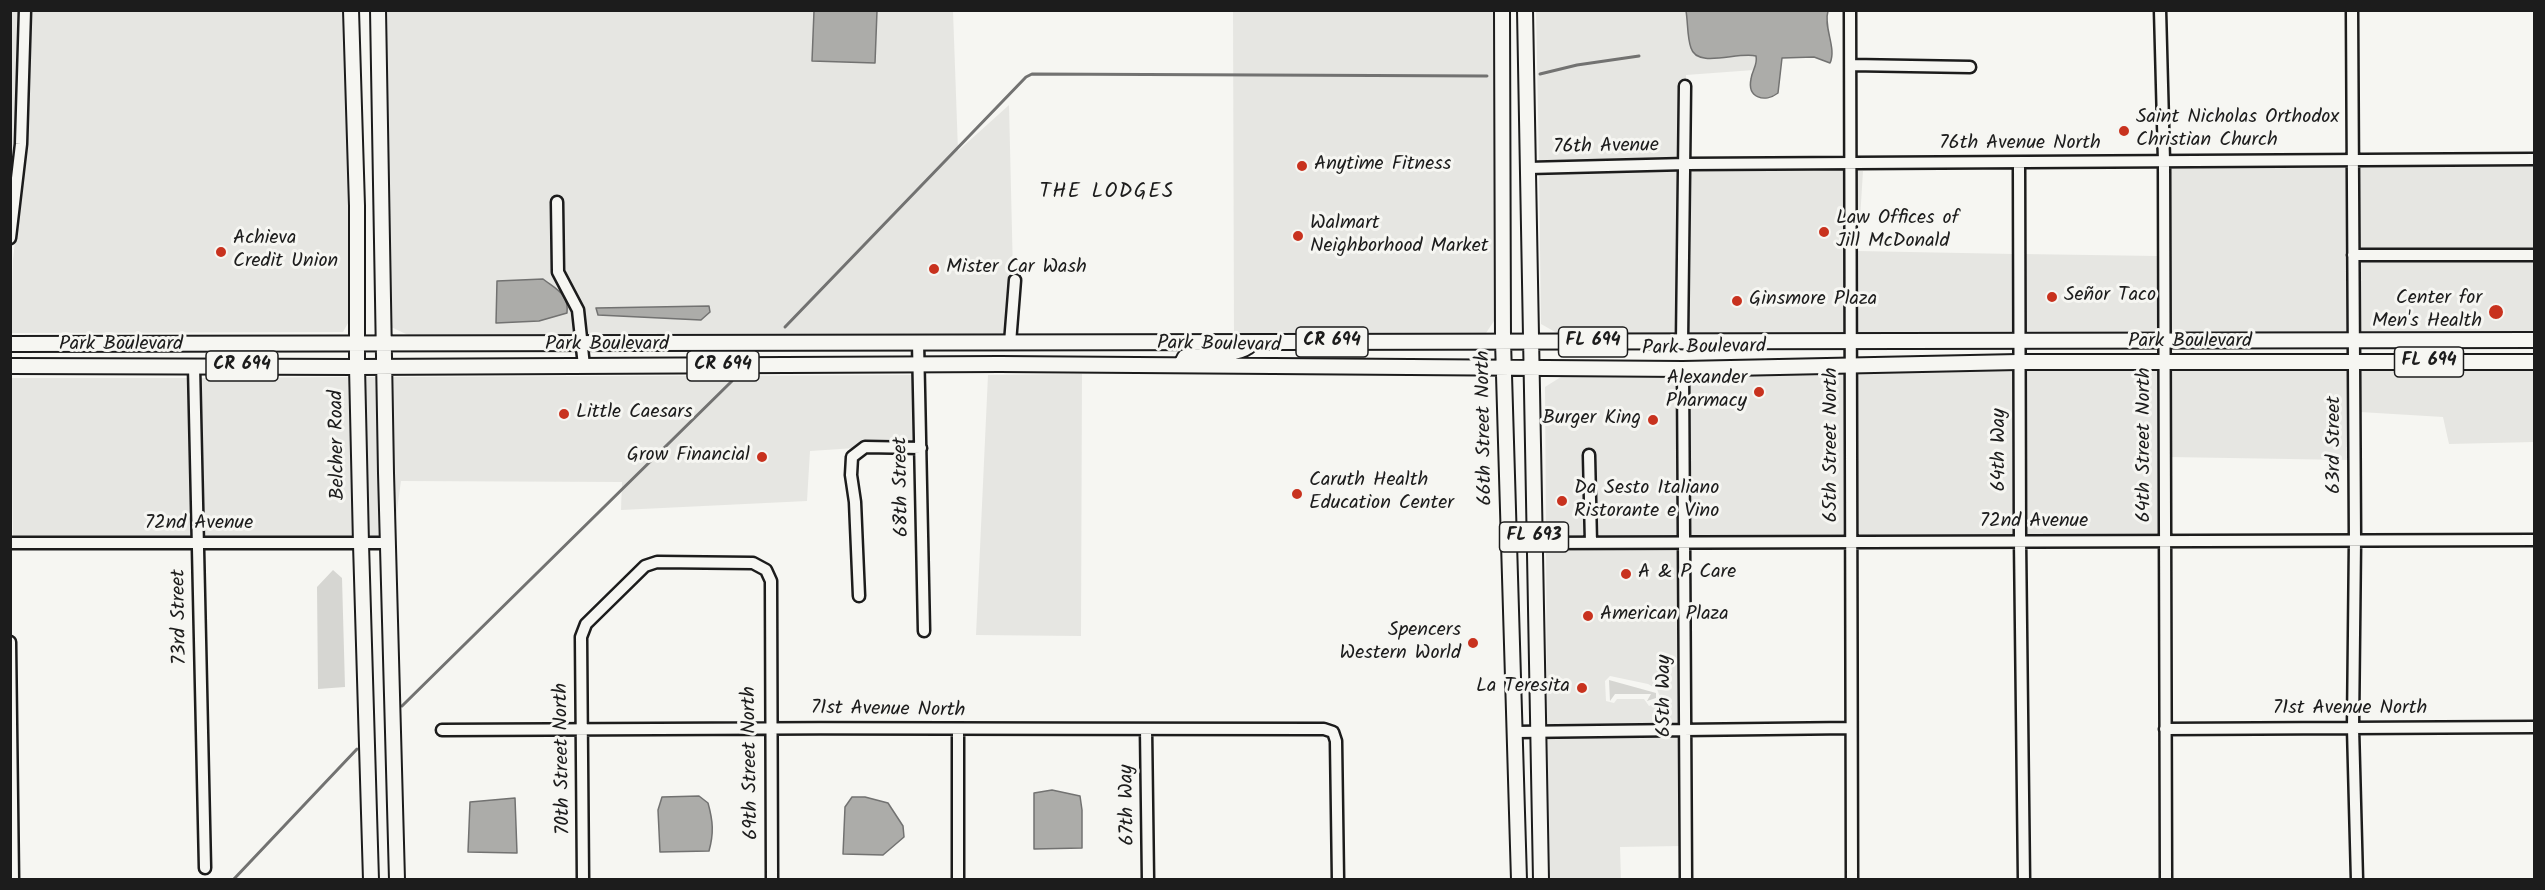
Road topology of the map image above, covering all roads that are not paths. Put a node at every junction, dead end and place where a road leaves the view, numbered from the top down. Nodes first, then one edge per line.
1 (25, 10) edge
2 (351, 10) edge
3 (378, 10) edge
4 (1502, 10) edge
5 (1524, 10) edge
6 (1850, 10) edge
7 (2160, 10) edge
8 (2352, 10) edge
9 (1851, 65) junction
10 (1970, 67) dead end
11 (1685, 86) dead end
12 (2535, 159) edge
13 (2164, 161) junction
14 (2352, 162) junction
15 (1850, 163) junction
16 (1686, 164) junction
17 (2019, 164) junction
18 (1528, 168) junction
19 (557, 202) dead end
20 (10, 238) edge
21 (2353, 255) junction
22 (2535, 255) edge
23 (1015, 280) dead end
24 (2018, 340) junction
25 (2354, 340) junction
26 (2535, 340) edge
27 (1503, 341) junction
28 (1850, 341) junction
29 (2164, 341) junction
30 (357, 342) junction
31 (918, 342) junction
32 (1253, 342) junction
33 (1530, 342) junction
34 (1682, 342) junction
35 (384, 343) junction
36 (582, 343) junction
37 (1010, 343) junction
38 (10, 344) edge
39 (2018, 362) junction
40 (2354, 362) junction
41 (2535, 362) edge
42 (2164, 363) junction
43 (10, 366) edge
44 (194, 366) junction
45 (584, 366) junction
46 (919, 366) junction
47 (1181, 366) junction
48 (1850, 366) junction
49 (357, 367) junction
50 (384, 367) junction
51 (1504, 368) junction
52 (1530, 369) junction
53 (1683, 369) junction
54 (921, 448) junction
55 (1589, 455) dead end
56 (2355, 540) junction
57 (2535, 540) edge
58 (2020, 541) junction
59 (2163, 541) junction
60 (1685, 542) junction
61 (1851, 542) junction
62 (10, 543) edge
63 (387, 543) junction
64 (1534, 543) junction
65 (1591, 543) junction
66 (198, 544) junction
67 (361, 544) junction
68 (859, 596) dead end
69 (924, 631) dead end
70 (581, 637) joint
71 (10, 642) edge
72 (770, 727) junction
73 (2535, 727) edge
74 (1851, 728) junction
75 (2353, 728) junction
76 (581, 729) junction
77 (1146, 729) junction
78 (2165, 729) junction
79 (442, 730) dead end
80 (958, 730) junction
81 (1684, 731) junction
82 (11, 732) edge
83 (1515, 732) junction
84 (1538, 732) junction
85 (204, 868) dead end
86 (13, 879) edge
87 (371, 879) edge
88 (397, 879) edge
89 (583, 879) edge
90 (772, 879) edge
91 (958, 879) edge
92 (1148, 879) edge
93 (1338, 879) edge
94 (1519, 879) edge
95 (1541, 879) edge
96 (1686, 879) edge
97 (1852, 879) edge
98 (2024, 879) edge
99 (2166, 879) edge
100 (2357, 879) edge

1 - 20 street
2 - 30 main road, Belcher Road
3 - 35 main road
4 - 27 main road, 66th Street North / FL 693
5 - 18 main road, FL 693
6 - 9 street, 65th Street North
7 - 13 street, 64th Street North
8 - 14 street, 63rd Street
9 - 10 street
9 - 15 street, 65th Street North
11 - 16 street
12 - 14 street, 76th Avenue North
13 - 14 street, 76th Avenue North
13 - 17 street, 76th Avenue North
13 - 29 street, 64th Street North
14 - 21 street, 63rd Street
15 - 16 street, 76th Avenue North
15 - 17 street, 76th Avenue North
15 - 28 street, 65th Street North
16 - 18 street, 76th Avenue
16 - 34 street
17 - 24 street, 64th Way
18 - 33 main road, FL 693
19 - 36 street
21 - 22 street
21 - 25 street, 63rd Street
23 - 37 street
24 - 28 main road, Park Boulevard / FL 694
24 - 29 main road, Park Boulevard / FL 694
24 - 39 street, 64th Way
25 - 26 main road, Park Boulevard / FL 694
25 - 29 main road, Park Boulevard / FL 694
25 - 40 street, 63rd Street
27 - 32 main road, Park Boulevard / CR 694
27 - 33 main road, Park Boulevard / FL 694
27 - 51 main road, 66th Street North / FL 693
28 - 34 main road, Park Boulevard / FL 694
28 - 48 street, 65th Street North
29 - 42 street, 64th Street North
30 - 35 main road, Park Boulevard / CR 694
30 - 38 main road, Park Boulevard / CR 694
30 - 49 main road, Belcher Road
31 - 36 main road, Park Boulevard / CR 694
31 - 37 main road, Park Boulevard / CR 694
31 - 46 street, 68th Street
32 - 37 main road, Park Boulevard / CR 694
32 - 47 main road
33 - 34 main road, Park Boulevard / FL 694
33 - 52 main road, FL 693
35 - 36 main road, Park Boulevard / CR 694
35 - 50 main road
36 - 45 street
39 - 42 main road, Park Boulevard / FL 694
39 - 48 main road, Park Boulevard / FL 694
39 - 58 street, 64th Way
40 - 41 main road, Park Boulevard / FL 694
40 - 42 main road, Park Boulevard / FL 694
40 - 56 street, 63rd Street
42 - 59 street, 64th Street North
43 - 44 main road, Park Boulevard / CR 694
44 - 49 main road, Park Boulevard / CR 694
44 - 66 street, 73rd Street
45 - 46 main road, Park Boulevard / CR 694
45 - 50 main road, Park Boulevard / CR 694
46 - 47 main road, Park Boulevard / CR 694
46 - 54 street, 68th Street
47 - 51 main road, Park Boulevard / CR 694
48 - 53 main road, Park Boulevard / FL 694
48 - 61 street, 65th Street North
49 - 50 main road, Park Boulevard / CR 694
49 - 67 main road, Belcher Road
50 - 63 main road
51 - 52 main road, Park Boulevard / FL 694
51 - 83 main road, 66th Street North / FL 693
52 - 53 main road, Park Boulevard / FL 694
52 - 64 main road, FL 693
53 - 60 street, 65th Way
54 - 68 street
54 - 69 street, 68th Street
55 - 65 street
56 - 57 street, 72nd Avenue
56 - 59 street, 72nd Avenue
56 - 75 street, 63rd Street
58 - 59 street, 72nd Avenue
58 - 61 street, 72nd Avenue
58 - 98 street, 64th Way
59 - 78 street, 64th Street North
60 - 61 street, 72nd Avenue
60 - 65 street, 72nd Avenue
60 - 81 street, 65th Way
61 - 74 street, 65th Street North
62 - 66 street, 72nd Avenue
63 - 67 street, 72nd Avenue
63 - 88 main road
64 - 65 street, 72nd Avenue
64 - 84 main road, FL 693
66 - 67 street, 72nd Avenue
66 - 85 street, 73rd Street
67 - 87 main road, Belcher Road
70 - 72 street, 69th Street North
70 - 76 street, 70th Street North
71 - 82 street
72 - 76 street, 71st Avenue North
72 - 80 street, 71st Avenue North
72 - 90 street, 69th Street North
73 - 75 street, 71st Avenue North
74 - 81 street
74 - 97 street, 65th Street North
75 - 78 street, 71st Avenue North
75 - 100 street, 63rd Street
76 - 79 street, 71st Avenue North
76 - 89 street, 70th Street North
77 - 80 street, 71st Avenue North
77 - 92 street, 67th Way
77 - 93 street, 71st Avenue North
78 - 99 street, 64th Street North
80 - 91 street
81 - 84 street
81 - 96 street, 65th Way
82 - 86 street
83 - 84 street
83 - 94 main road, 66th Street North / FL 693
84 - 95 main road, FL 693

